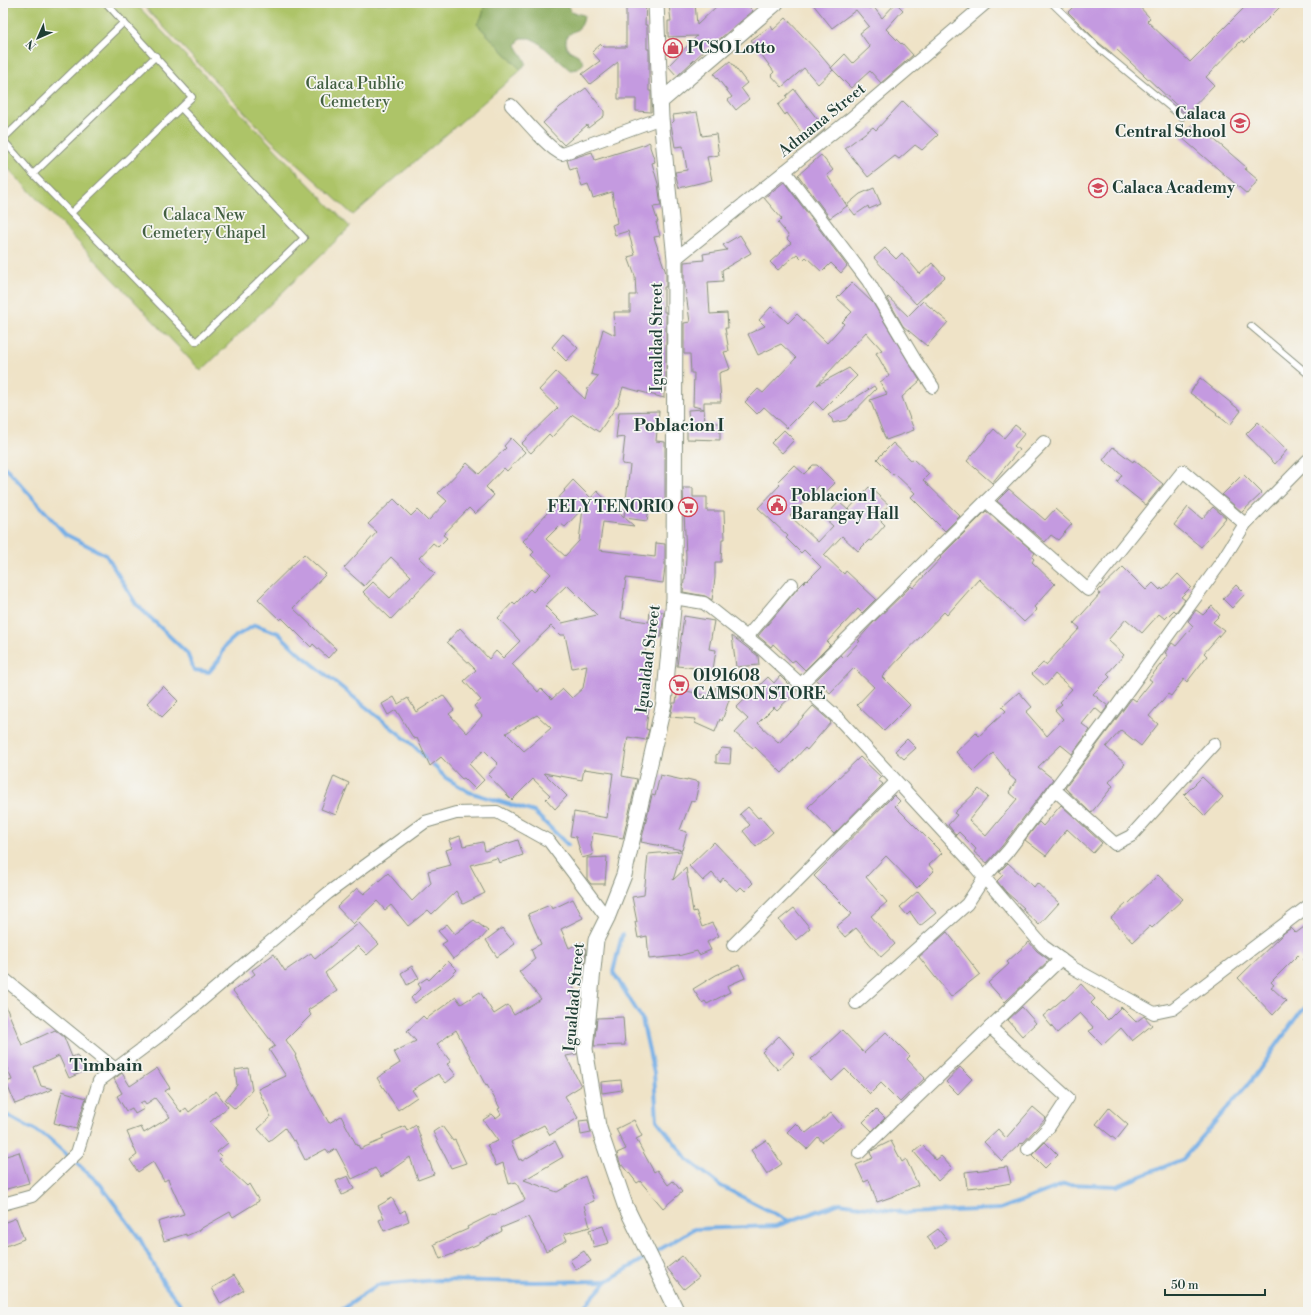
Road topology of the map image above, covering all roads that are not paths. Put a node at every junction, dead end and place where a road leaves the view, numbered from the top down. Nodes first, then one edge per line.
1 (106, 3) edge
2 (656, 3) edge
3 (776, 3) edge
4 (986, 3) edge
5 (1052, 3) edge
6 (124, 22) junction
7 (156, 56) junction
8 (660, 102) junction
9 (511, 104) dead end
10 (181, 108) junction
11 (1182, 117) dead end
12 (661, 118) junction
13 (3, 140) edge
14 (785, 171) junction
15 (33, 174) junction
16 (71, 213) junction
17 (675, 259) junction
18 (1251, 326) dead end
19 (1308, 374) edge
20 (933, 388) dead end
21 (1044, 442) dead end
22 (1308, 460) edge
23 (986, 501) junction
24 (1245, 524) junction
25 (792, 584) dead end
26 (674, 598) junction
27 (747, 637) junction
28 (801, 684) junction
29 (1214, 744) dead end
30 (896, 782) junction
31 (1054, 789) junction
32 (984, 878) junction
33 (1308, 906) edge
34 (607, 918) junction
35 (733, 945) dead end
36 (1061, 959) junction
37 (3, 978) edge
38 (856, 1003) dead end
39 (990, 1027) junction
40 (115, 1069) junction
41 (1028, 1149) dead end
42 (859, 1153) dead end
43 (3, 1204) edge
44 (677, 1312) edge

1 - 6 lane
2 - 8 street, Igualdad Street
3 - 8 street
4 - 14 street, Admana Street
5 - 11 lane
6 - 7 lane
6 - 13 lane
7 - 10 lane
7 - 15 lane
8 - 12 street, Igualdad Street
9 - 12 street
10 - 16 lane
10 - 16 lane
12 - 17 street, Igualdad Street
13 - 15 lane
14 - 17 street, Admana Street
14 - 20 street
15 - 16 lane
17 - 26 street, Igualdad Street
18 - 19 lane
21 - 23 street
22 - 24 street
23 - 24 street
23 - 28 street
24 - 31 street
25 - 27 street
26 - 27 street
26 - 34 street, Igualdad Street
27 - 28 street
28 - 30 street
29 - 31 street
30 - 32 street
30 - 35 street
31 - 32 street
32 - 36 street
32 - 38 street
33 - 36 street
34 - 40 street
34 - 44 street, Igualdad Street
36 - 39 street
37 - 40 street
39 - 41 street
39 - 42 street
40 - 43 street

